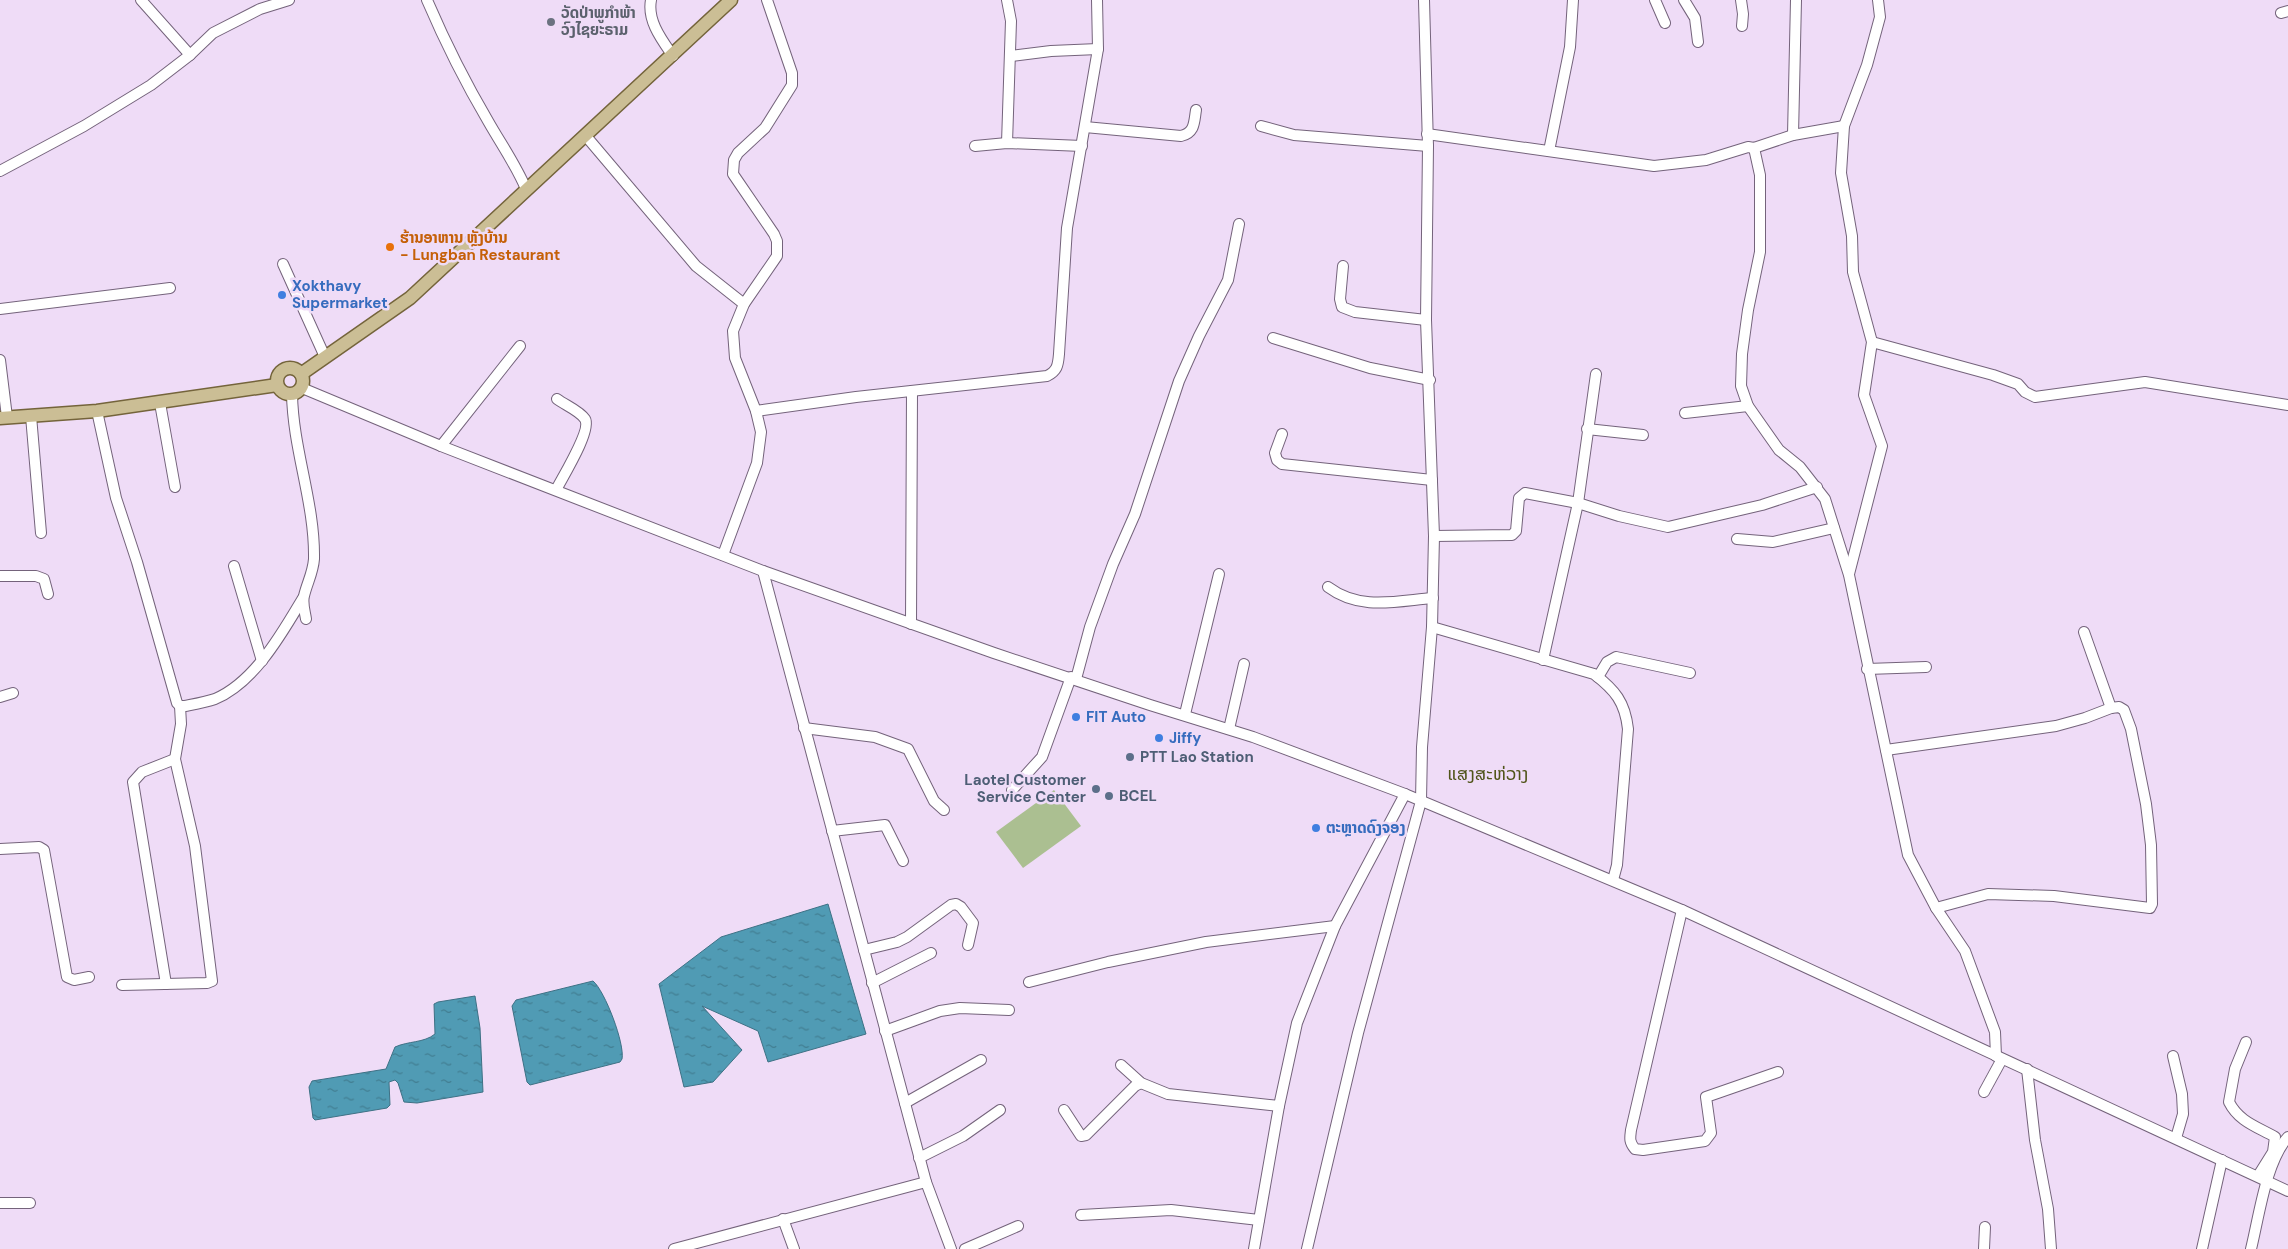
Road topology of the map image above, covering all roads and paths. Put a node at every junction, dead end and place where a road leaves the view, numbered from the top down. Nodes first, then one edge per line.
1 (141, 0) edge
2 (289, 0) edge
3 (427, 0) edge
4 (651, 0) edge
5 (731, 0) edge
6 (767, 0) edge
7 (1007, 0) edge
8 (1098, 0) edge
9 (1424, 0) edge
10 (1574, 0) edge
11 (1656, 0) edge
12 (1684, 0) edge
13 (1741, 0) edge
14 (1796, 0) edge
15 (1878, 0) edge
16 (1665, 23) dead end
17 (1742, 26) dead end
18 (1698, 42) dead end
19 (1098, 49) junction
20 (190, 55) junction
21 (673, 56) junction
22 (1011, 56) junction
23 (1196, 110) dead end
24 (1261, 126) dead end
25 (1844, 126) junction
26 (1085, 127) junction
27 (1427, 134) junction
28 (585, 135) junction
29 (1793, 135) junction
30 (1007, 143) junction
31 (975, 146) dead end
32 (1082, 146) junction
33 (1428, 146) junction
34 (1754, 148) junction
35 (1550, 151) junction
36 (0, 171) edge
37 (526, 189) junction
38 (1239, 224) dead end
39 (282, 264) dead end
40 (1343, 266) dead end
41 (170, 288) dead end
42 (744, 304) junction
43 (0, 309) edge
44 (1426, 320) junction
45 (1273, 338) dead end
46 (1872, 342) junction
47 (520, 346) dead end
48 (325, 357) junction
49 (0, 360) edge
50 (301, 374) junction
51 (1596, 374) dead end
52 (1430, 380) junction
53 (278, 385) junction
54 (297, 391) junction
55 (912, 391) junction
56 (557, 399) dead end
57 (160, 403) junction
58 (2288, 405) edge
59 (1748, 406) junction
60 (97, 411) junction
61 (756, 412) junction
62 (1685, 413) dead end
63 (31, 416) junction
64 (4, 418) edge
65 (1587, 429) junction
66 (1282, 434) dead end
67 (1643, 435) dead end
68 (441, 446) junction
69 (1432, 480) junction
70 (175, 487) dead end
71 (1816, 487) junction
72 (556, 490) junction
73 (1578, 503) junction
74 (1834, 528) junction
75 (41, 533) dead end
76 (1434, 536) junction
77 (1737, 539) dead end
78 (723, 555) junction
79 (234, 566) dead end
80 (762, 572) junction
81 (1219, 574) dead end
82 (1849, 574) junction
83 (0, 576) edge
84 (1328, 588) dead end
85 (48, 594) dead end
86 (303, 598) junction
87 (1433, 598) junction
88 (306, 619) dead end
89 (911, 624) junction
90 (1432, 627) junction
91 (2084, 632) dead end
92 (1543, 660) junction
93 (262, 661) junction
94 (1244, 664) dead end
95 (1926, 667) dead end
96 (1868, 669) junction
97 (1690, 673) dead end
98 (1598, 677) junction
99 (1073, 678) junction
100 (13, 693) dead end
101 (0, 697) edge
102 (180, 706) junction
103 (2111, 708) junction
104 (1185, 714) junction
105 (804, 728) junction
106 (1229, 729) junction
107 (1886, 750) junction
108 (175, 759) junction
109 (1012, 790) dead end
110 (1405, 794) junction
111 (1421, 801) junction
112 (944, 810) dead end
113 (832, 831) junction
114 (0, 849) edge
115 (903, 861) dead end
116 (1612, 880) junction
117 (1936, 908) junction
118 (1682, 910) junction
119 (1335, 926) junction
120 (968, 945) dead end
121 (864, 950) junction
122 (931, 953) dead end
123 (89, 977) dead end
124 (1029, 982) dead end
125 (872, 983) junction
126 (166, 984) junction
127 (122, 985) dead end
128 (1009, 1010) dead end
129 (885, 1031) junction
130 (2246, 1042) dead end
131 (2173, 1056) dead end
132 (1999, 1057) junction
133 (981, 1060) dead end
134 (1122, 1065) dead end
135 (2027, 1069) junction
136 (1778, 1072) dead end
137 (1141, 1083) junction
138 (1984, 1092) dead end
139 (905, 1103) junction
140 (1279, 1106) junction
141 (1000, 1110) dead end
142 (1064, 1110) dead end
143 (2288, 1137) edge
144 (2176, 1138) junction
145 (919, 1158) junction
146 (2222, 1160) junction
147 (2258, 1176) junction
148 (926, 1182) junction
149 (2268, 1182) junction
150 (2288, 1191) edge
151 (0, 1203) edge
152 (30, 1203) dead end
153 (1081, 1215) dead end
154 (783, 1219) junction
155 (1259, 1220) junction
156 (1018, 1226) dead end
157 (1985, 1227) dead end
158 (674, 1249) edge
159 (794, 1249) edge
160 (951, 1249) edge
161 (965, 1249) edge
162 (1254, 1249) edge
163 (1307, 1249) edge
164 (1984, 1249) edge
165 (2051, 1249) edge
166 (2202, 1249) edge
167 (2251, 1249) edge

1 - 20 street
2 - 20 street
3 - 37 street
4 - 21 street
5 - 21 main road
6 - 42 street
7 - 22 street
8 - 19 street
9 - 27 street
10 - 35 street
11 - 16 street
12 - 18 street
13 - 17 street
14 - 29 street
15 - 25 street
19 - 22 street
19 - 26 street
20 - 36 street
21 - 28 main road
22 - 30 street
23 - 26 street
24 - 33 street
25 - 29 street
25 - 46 street
26 - 32 street
27 - 33 street
27 - 35 street
28 - 37 main road
28 - 42 street
29 - 34 street
30 - 31 street
30 - 32 street
32 - 55 street
33 - 44 street
34 - 35 street
34 - 59 street
37 - 48 main road
38 - 99 street
39 - 48 street
40 - 44 street
41 - 43 street
42 - 61 street
44 - 52 street
45 - 52 street
46 - 58 street
46 - 82 street
47 - 68 street
48 - 50 main road
49 - 64 street
50 - 53 main road
50 - 54 main road
51 - 65 street
52 - 69 street
53 - 54 main road
53 - 57 main road
54 - 68 street
54 - 86 street
55 - 61 street
55 - 89 street
56 - 72 street
57 - 60 main road
57 - 70 street
59 - 62 street
59 - 71 street
60 - 63 main road
60 - 102 street
61 - 78 street
63 - 64 main road
63 - 75 street
65 - 67 street
65 - 73 street
66 - 69 street
68 - 72 street
69 - 76 street
71 - 73 street
71 - 74 street
72 - 78 street
73 - 76 street
73 - 92 street
74 - 77 street
74 - 82 street
76 - 87 street
78 - 80 street
79 - 93 street
80 - 89 street
80 - 105 street
81 - 104 street
82 - 96 street
83 - 85 street
84 - 87 street
86 - 88 street
86 - 93 street
87 - 90 street
89 - 99 street
90 - 92 street
90 - 111 street
91 - 103 street
92 - 98 street
93 - 102 street
94 - 106 street
95 - 96 street
96 - 107 street
97 - 98 street
98 - 116 street
99 - 104 street
99 - 109 street
100 - 101 street
102 - 108 street
103 - 107 street
103 - 117 street
104 - 106 street
105 - 112 street
105 - 113 street
106 - 110 street
107 - 117 street
108 - 126 street
108 - 126 street
110 - 111 street
110 - 119 street
111 - 116 street
111 - 163 street
113 - 115 street
113 - 121 street
114 - 123 street
116 - 118 street
117 - 132 street
118 - 132 street
118 - 136 street
119 - 124 street
119 - 140 street
120 - 121 street
121 - 125 street
122 - 125 street
125 - 129 street
126 - 127 street
128 - 129 street
129 - 139 street
130 - 147 street
131 - 144 street
132 - 135 street
132 - 138 street
133 - 139 street
134 - 137 street
135 - 144 street
135 - 165 street
137 - 140 street
137 - 142 street
139 - 145 street
140 - 155 street
141 - 145 street
143 - 149 street
144 - 146 street
145 - 148 street
146 - 147 street
146 - 166 street
147 - 149 street
148 - 154 street
148 - 160 street
149 - 150 street
149 - 167 street
151 - 152 street
153 - 155 street
154 - 158 street
154 - 159 street
155 - 162 street
156 - 161 street
157 - 164 street

